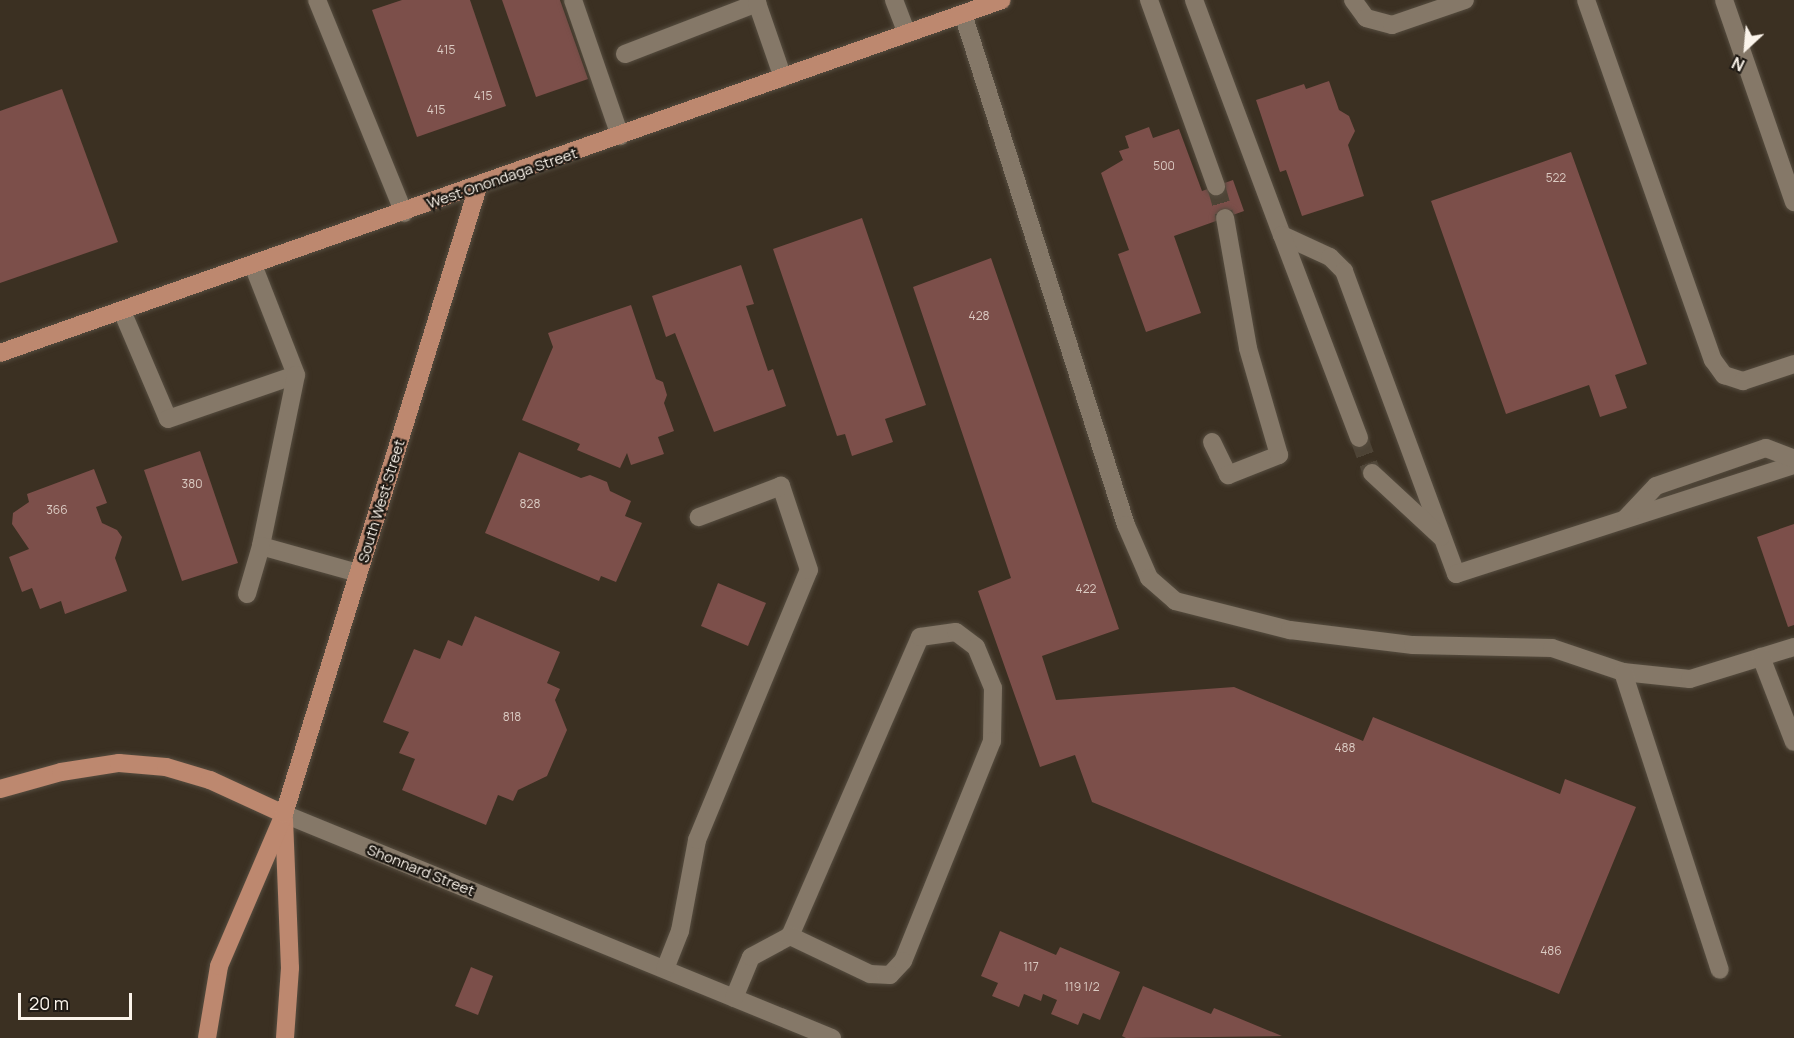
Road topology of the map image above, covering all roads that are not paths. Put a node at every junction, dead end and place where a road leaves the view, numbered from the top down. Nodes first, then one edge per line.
1 (317, 0) edge
2 (573, 0) edge
3 (894, 0) edge
4 (1002, 0) edge
5 (1149, 0) edge
6 (1194, 0) edge
7 (1353, 0) edge
8 (1464, 0) edge
9 (1586, 0) edge
10 (1724, 0) edge
11 (757, 2) edge
12 (963, 14) junction
13 (907, 34) junction
14 (625, 54) dead end
15 (783, 78) junction
16 (620, 136) junction
17 (1216, 186) tunnel mouth
18 (478, 187) junction
19 (1794, 202) edge
20 (404, 213) junction
21 (1225, 218) tunnel mouth
22 (1282, 235) junction
23 (253, 265) junction
24 (122, 311) junction
25 (0, 353) edge
26 (1794, 364) edge
27 (296, 375) junction
28 (1359, 438) tunnel mouth
29 (1212, 442) dead end
30 (1794, 459) edge
31 (1794, 465) edge
32 (1372, 473) tunnel mouth
33 (699, 517) dead end
34 (1625, 519) junction
35 (1444, 540) junction
36 (261, 546) junction
37 (358, 573) junction
38 (247, 594) dead end
39 (1794, 647) edge
40 (1761, 657) junction
41 (1623, 672) junction
42 (1794, 742) edge
43 (0, 789) edge
44 (284, 814) junction
45 (790, 936) junction
46 (665, 969) junction
47 (1720, 970) dead end
48 (734, 998) junction
49 (207, 1038) edge
50 (285, 1038) edge
51 (832, 1038) edge

1 - 20 street
2 - 16 street
3 - 13 street
4 - 12 main road, West Onondaga Street
5 - 17 street
6 - 22 street
7 - 8 street
9 - 26 street
10 - 19 street
11 - 14 street
11 - 15 street
12 - 13 main road, West Onondaga Street
12 - 41 street
13 - 15 main road, West Onondaga Street
15 - 16 main road, West Onondaga Street
16 - 18 main road, West Onondaga Street
18 - 20 main road, West Onondaga Street
18 - 37 main road, South West Street
20 - 23 main road, West Onondaga Street
21 - 29 street
22 - 28 street
22 - 35 street
23 - 24 main road, West Onondaga Street
23 - 27 street
24 - 25 main road, West Onondaga Street
24 - 27 street
27 - 36 street
30 - 34 street
31 - 34 street
32 - 35 street
33 - 46 street
34 - 35 street
36 - 37 street
36 - 38 street
37 - 44 main road, South West Street
39 - 40 street
40 - 41 street
40 - 42 street
41 - 47 street
43 - 44 main road, Shonnard Street
44 - 46 street, Shonnard Street
44 - 49 main road, South West Street
44 - 50 main road, South West Street
45 - 45 street
45 - 48 street
46 - 48 street, Shonnard Street
48 - 51 street, Shonnard Street

